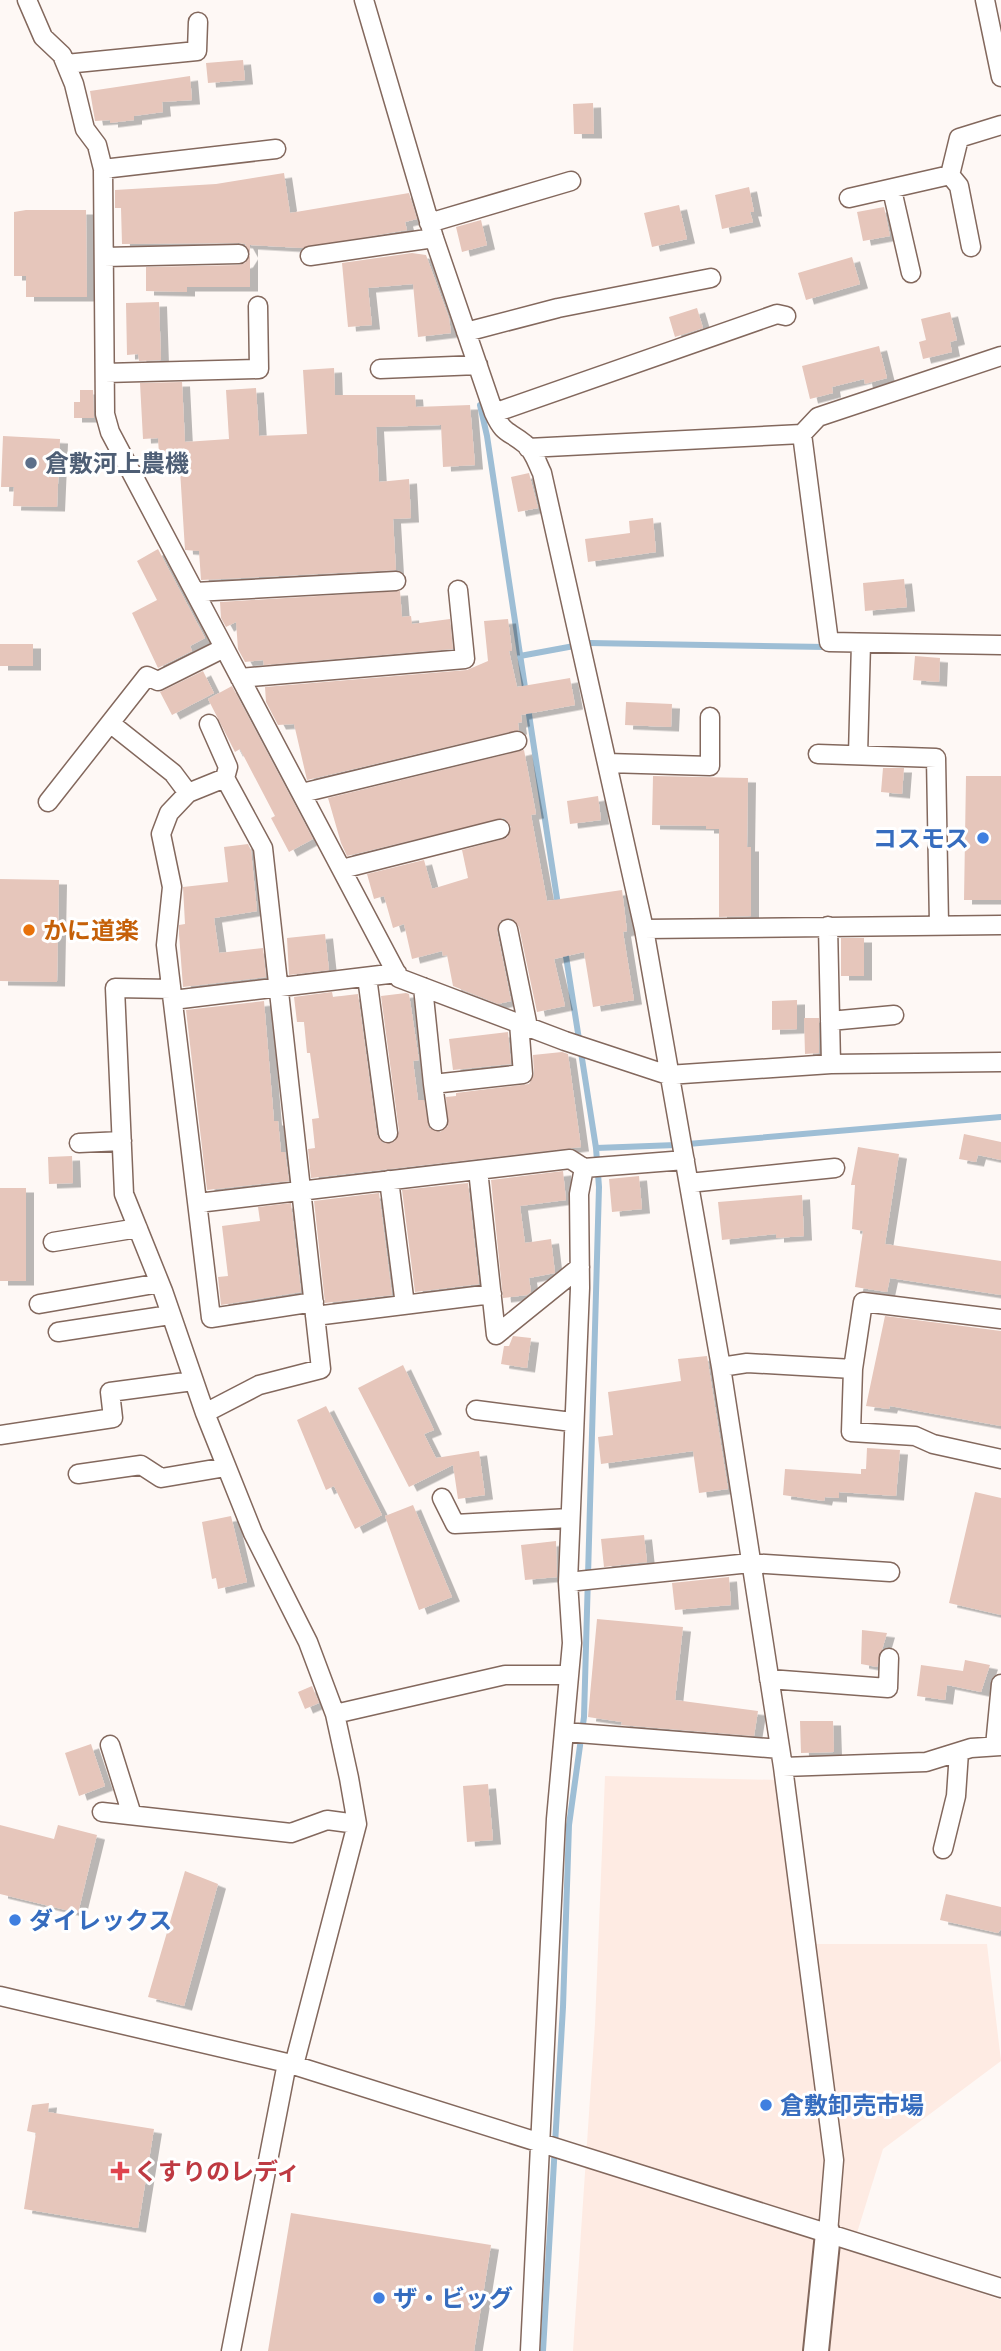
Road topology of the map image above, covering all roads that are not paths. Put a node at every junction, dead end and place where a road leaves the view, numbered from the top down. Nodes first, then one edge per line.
1 (27, 0) edge
2 (364, 0) edge
3 (985, 0) edge
4 (198, 22) dead end
5 (66, 64) junction
6 (1001, 77) edge
7 (1001, 125) edge
8 (276, 149) dead end
9 (103, 169) junction
10 (950, 175) junction
11 (571, 181) dead end
12 (892, 190) junction
13 (849, 198) dead end
14 (431, 230) junction
15 (971, 247) dead end
16 (239, 254) dead end
17 (310, 256) dead end
18 (104, 257) junction
19 (911, 273) dead end
20 (711, 278) dead end
21 (258, 306) dead end
22 (786, 316) dead end
23 (466, 332) junction
24 (1001, 356) edge
25 (478, 365) junction
26 (380, 369) dead end
27 (105, 373) junction
28 (494, 413) junction
29 (802, 434) junction
30 (528, 448) junction
31 (396, 581) dead end
32 (458, 590) dead end
33 (195, 592) junction
34 (861, 643) junction
35 (1001, 645) edge
36 (224, 648) junction
37 (240, 678) junction
38 (710, 717) dead end
39 (110, 723) junction
40 (209, 724) dead end
41 (517, 741) dead end
42 (818, 754) dead end
43 (858, 755) junction
44 (607, 763) junction
45 (225, 778) junction
46 (188, 793) junction
47 (302, 793) junction
48 (48, 802) dead end
49 (500, 829) dead end
50 (342, 869) junction
51 (939, 924) junction
52 (1001, 925) edge
53 (828, 926) junction
54 (508, 929) dead end
55 (644, 929) junction
56 (397, 973) junction
57 (367, 977) junction
58 (278, 987) junction
59 (423, 987) junction
60 (172, 995) junction
61 (894, 1015) dead end
62 (830, 1021) junction
63 (523, 1025) junction
64 (1001, 1062) edge
65 (831, 1064) junction
66 (668, 1075) junction
67 (433, 1084) junction
68 (438, 1121) dead end
69 (388, 1133) dead end
70 (122, 1141) junction
71 (79, 1143) dead end
72 (683, 1149) junction
73 (584, 1168) junction
74 (835, 1168) dead end
75 (478, 1170) junction
76 (389, 1180) junction
77 (689, 1183) junction
78 (301, 1191) junction
79 (198, 1203) junction
80 (138, 1228) junction
81 (53, 1242) dead end
82 (580, 1267) junction
83 (160, 1283) junction
84 (492, 1294) junction
85 (39, 1304) dead end
86 (405, 1305) junction
87 (314, 1309) junction
88 (170, 1315) junction
89 (1001, 1319) edge
90 (58, 1332) dead end
91 (722, 1367) junction
92 (853, 1369) junction
93 (193, 1381) junction
94 (476, 1410) dead end
95 (205, 1413) junction
96 (572, 1422) junction
97 (0, 1435) edge
98 (1001, 1459) edge
99 (226, 1467) junction
100 (78, 1474) dead end
101 (442, 1498) dead end
102 (570, 1518) junction
103 (750, 1563) junction
104 (890, 1572) dead end
105 (568, 1581) junction
106 (889, 1658) dead end
107 (569, 1675) junction
108 (769, 1679) junction
109 (1001, 1684) edge
110 (335, 1714) junction
111 (565, 1732) junction
112 (110, 1745) dead end
113 (998, 1746) edge
114 (959, 1752) junction
115 (781, 1758) junction
116 (102, 1812) dead end
117 (132, 1815) junction
118 (357, 1824) junction
119 (943, 1849) dead end
120 (0, 1996) edge
121 (291, 2064) junction
122 (550, 2148) junction
123 (828, 2233) junction
124 (1001, 2288) edge
125 (231, 2351) edge
126 (530, 2351) edge
127 (816, 2351) edge

1 - 5 street
2 - 14 street
3 - 6 street
4 - 5 street
5 - 9 street
7 - 10 street
8 - 9 street
9 - 18 street
10 - 12 street
10 - 15 street
11 - 14 street
12 - 13 street
12 - 19 street
14 - 17 street
14 - 23 street
16 - 18 street
18 - 27 street
20 - 23 street
21 - 27 street
22 - 28 street
23 - 25 street
24 - 29 street
25 - 26 street
25 - 28 street
27 - 33 street
28 - 30 street
29 - 30 street
29 - 34 street
30 - 44 street
31 - 33 street
32 - 37 street
33 - 36 street
34 - 35 street
34 - 43 street
36 - 37 street
36 - 39 street
37 - 47 street
38 - 44 street
39 - 46 street
39 - 48 street
40 - 45 street
41 - 47 street
42 - 43 street
43 - 51 street
44 - 55 street
45 - 46 street
45 - 58 street
46 - 60 street
47 - 50 street
49 - 50 street
50 - 56 street
51 - 52 street
51 - 53 street
53 - 55 street
53 - 62 street
54 - 63 street
55 - 66 street
56 - 57 street
56 - 59 street
57 - 58 street
57 - 69 street
58 - 60 street
58 - 78 street
59 - 63 street
59 - 67 street
60 - 70 street
60 - 79 street
61 - 62 street
62 - 65 street
63 - 66 street
63 - 67 street
64 - 65 street
65 - 66 street
66 - 72 street
67 - 68 street
70 - 71 street
70 - 80 street
72 - 73 street
72 - 77 street
73 - 75 street
73 - 82 street
74 - 77 street
75 - 76 street
75 - 84 street
76 - 78 street
76 - 86 street
77 - 91 street
78 - 79 street
78 - 87 street
79 - 87 street
80 - 81 street
80 - 83 street
82 - 84 street
82 - 96 street
83 - 85 street
83 - 88 street
84 - 86 street
86 - 87 street
87 - 95 street
88 - 90 street
88 - 93 street
89 - 92 street
91 - 92 street
91 - 103 street
92 - 98 street
93 - 95 street
93 - 97 street
94 - 96 street
95 - 99 street
96 - 102 street
99 - 100 street
99 - 110 street
101 - 102 street
102 - 105 street
103 - 104 street
103 - 105 street
103 - 108 street
105 - 107 street
106 - 108 street
107 - 110 street
107 - 111 street
108 - 115 street
109 - 113 street
110 - 118 street
111 - 115 street
111 - 122 street
112 - 117 street
113 - 114 street
114 - 115 street
114 - 119 street
115 - 123 street
116 - 117 street
117 - 118 street
118 - 121 street
120 - 121 street
121 - 122 street
121 - 125 street
122 - 123 street
122 - 126 street
123 - 124 street
123 - 127 street

